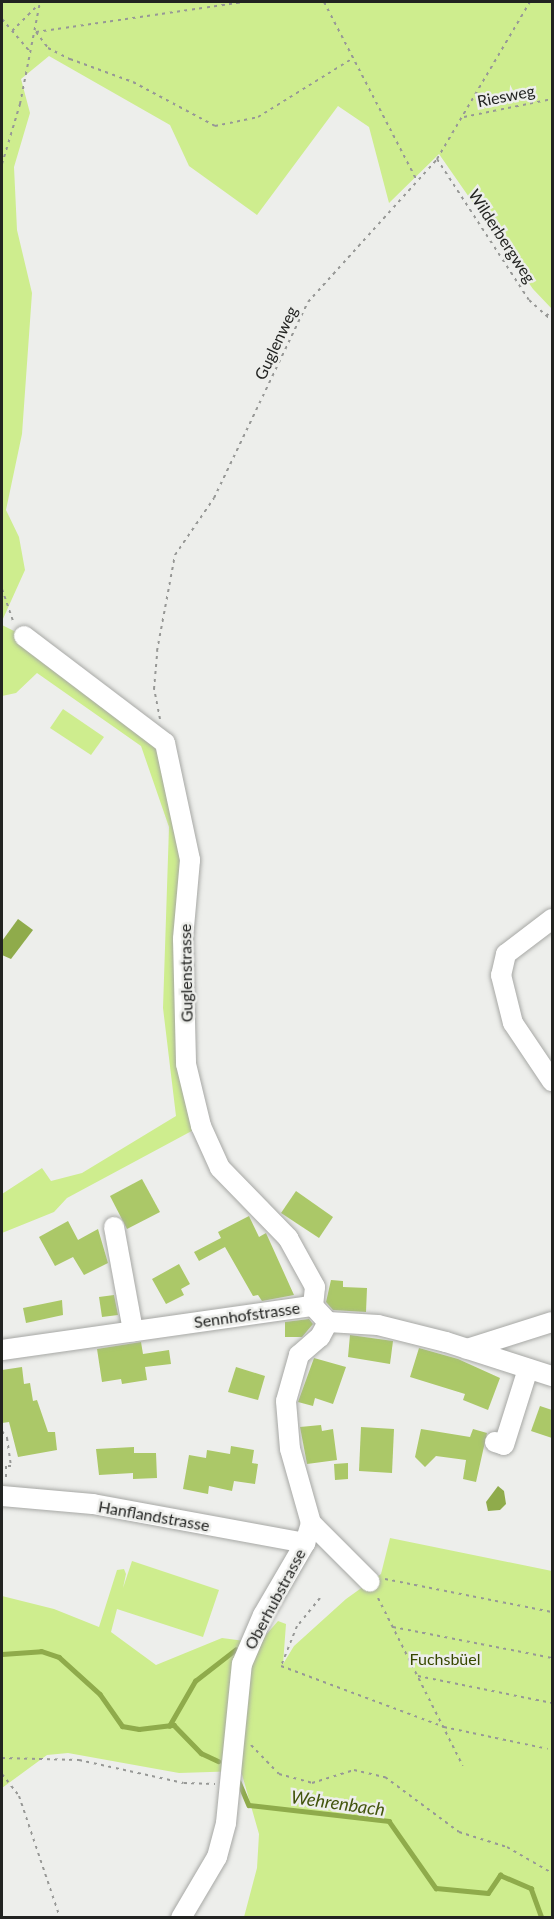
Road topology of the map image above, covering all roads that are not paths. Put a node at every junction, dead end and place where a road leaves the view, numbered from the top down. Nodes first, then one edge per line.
1 (24, 636) dead end
2 (552, 919) edge
3 (552, 1081) edge
4 (114, 1227) dead end
5 (314, 1306) junction
6 (328, 1322) junction
7 (552, 1322) edge
8 (134, 1331) junction
9 (467, 1349) junction
10 (2, 1350) edge
11 (528, 1370) junction
12 (552, 1376) edge
13 (495, 1442) dead end
14 (4, 1497) edge
15 (311, 1523) junction
16 (305, 1543) junction
17 (370, 1582) road end
18 (181, 1917) edge

1 - 5 street, Guglenstrasse
2 - 3 street
4 - 8 street
5 - 6 street, Sennhofstrasse
5 - 8 street, Sennhofstrasse
6 - 9 street
6 - 15 street
7 - 9 street
8 - 10 street, Sennhofstrasse
9 - 11 street
11 - 12 street
11 - 13 street
14 - 16 street, Hanflandstrasse
15 - 16 street, Oberhubstrasse
15 - 17 street
16 - 18 street, Oberhubstrasse

